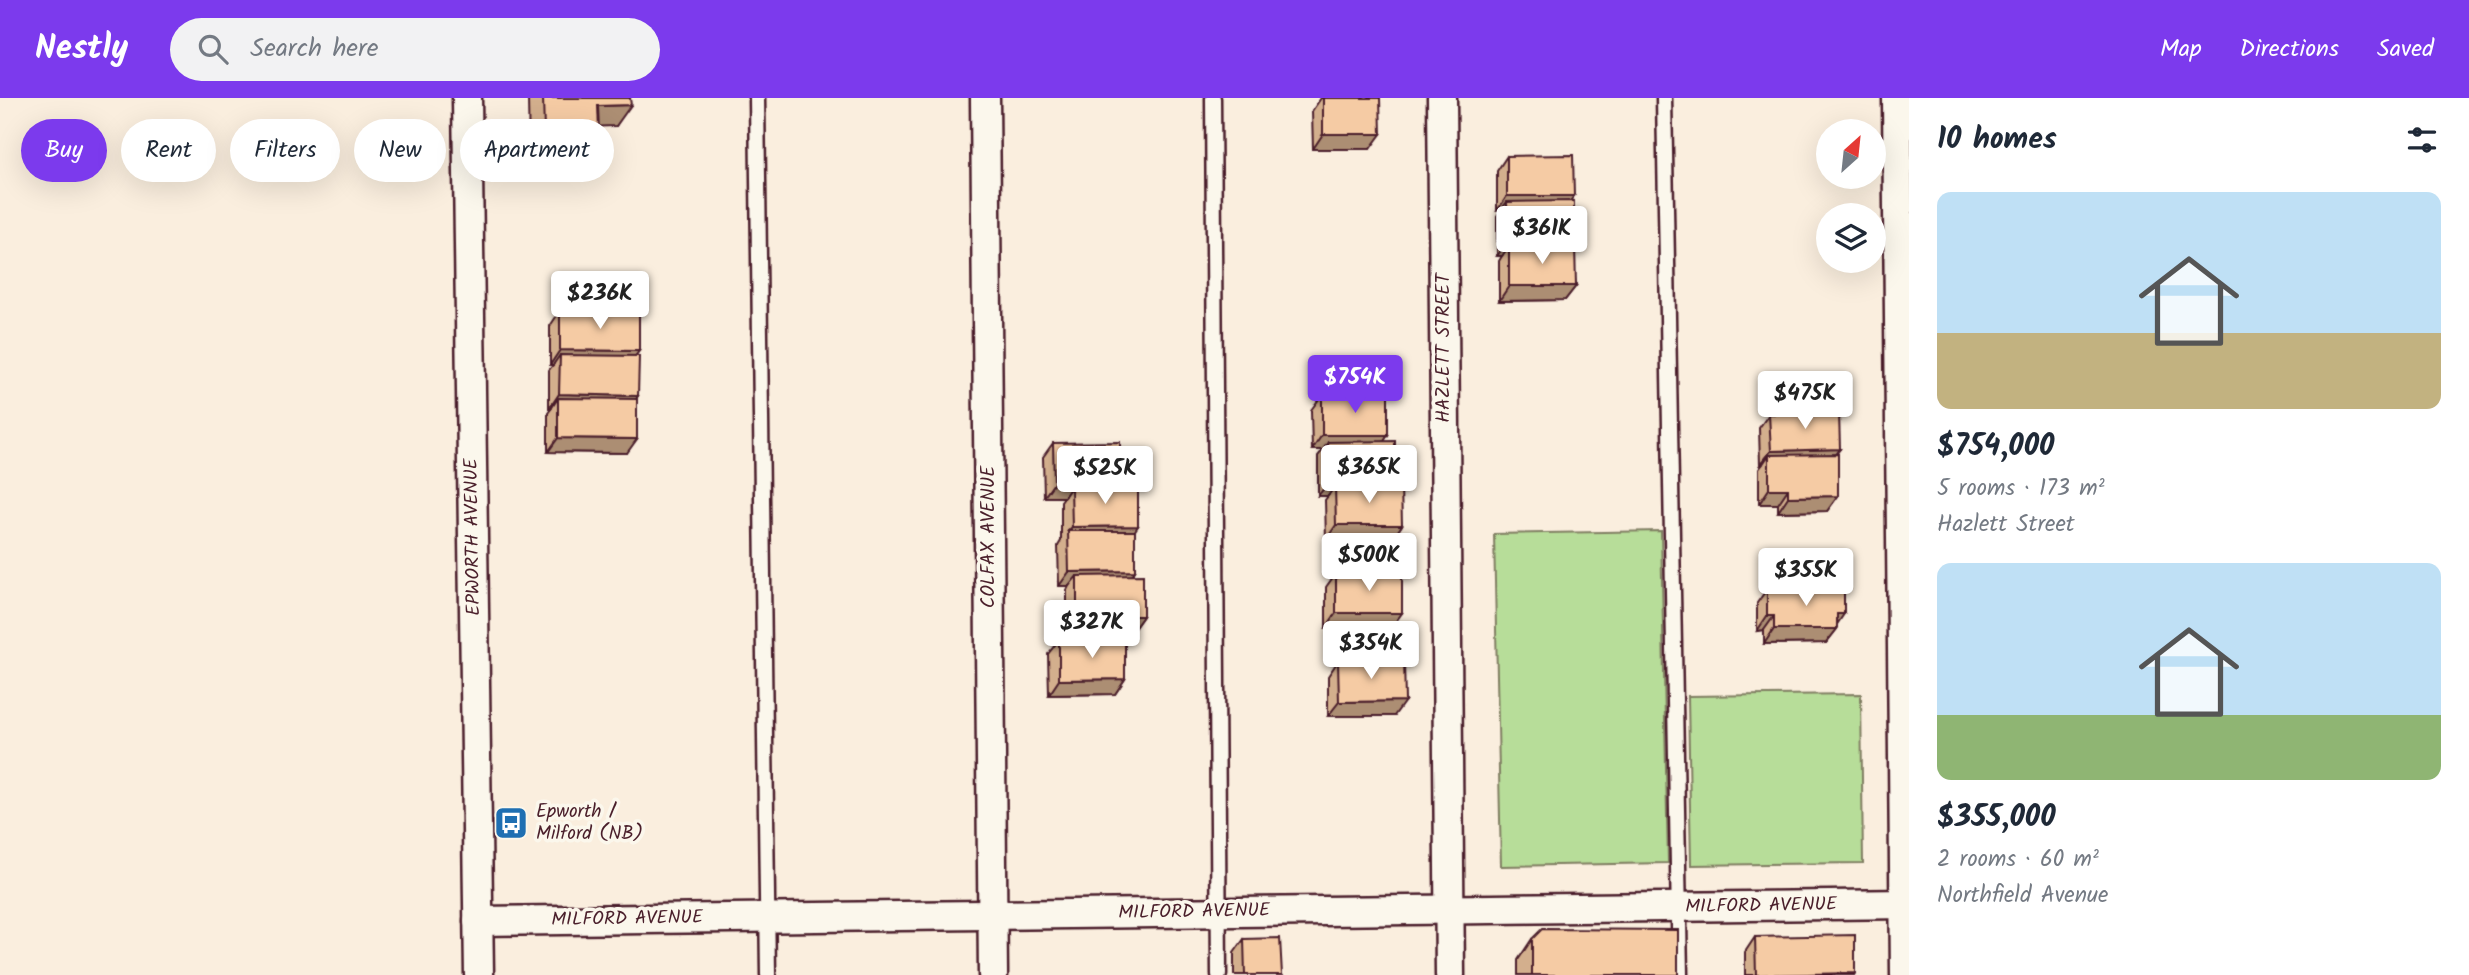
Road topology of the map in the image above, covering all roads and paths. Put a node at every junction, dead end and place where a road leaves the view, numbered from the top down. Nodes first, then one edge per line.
1 (467, 98) edge
2 (757, 98) edge
3 (985, 98) edge
4 (1213, 98) edge
5 (1442, 98) edge
6 (1664, 98) edge
7 (1897, 98) edge
8 (1907, 904) edge
9 (1680, 906) junction
10 (1449, 908) junction
11 (1218, 912) junction
12 (992, 915) junction
13 (767, 917) junction
14 (478, 920) junction
15 (479, 975) edge
16 (768, 975) edge
17 (993, 975) edge
18 (1219, 975) edge
19 (1450, 975) edge
20 (1680, 975) edge
21 (1905, 975) edge

1 - 14 street, EPWORTH AVENUE
2 - 13 lane
3 - 12 street, COLFAX AVENUE
4 - 11 lane
5 - 10 street, HAZLETT STREET
6 - 9 lane
7 - 8 street
8 - 9 street, MILFORD AVENUE
8 - 21 street
9 - 10 street, MILFORD AVENUE
9 - 20 lane
10 - 11 street, MILFORD AVENUE
10 - 19 street, HAZLETT STREET
11 - 12 street, MILFORD AVENUE
11 - 18 lane
12 - 13 street, MILFORD AVENUE
12 - 17 street, COLFAX AVENUE
13 - 14 street, MILFORD AVENUE
13 - 16 lane
14 - 15 street, EPWORTH AVENUE

